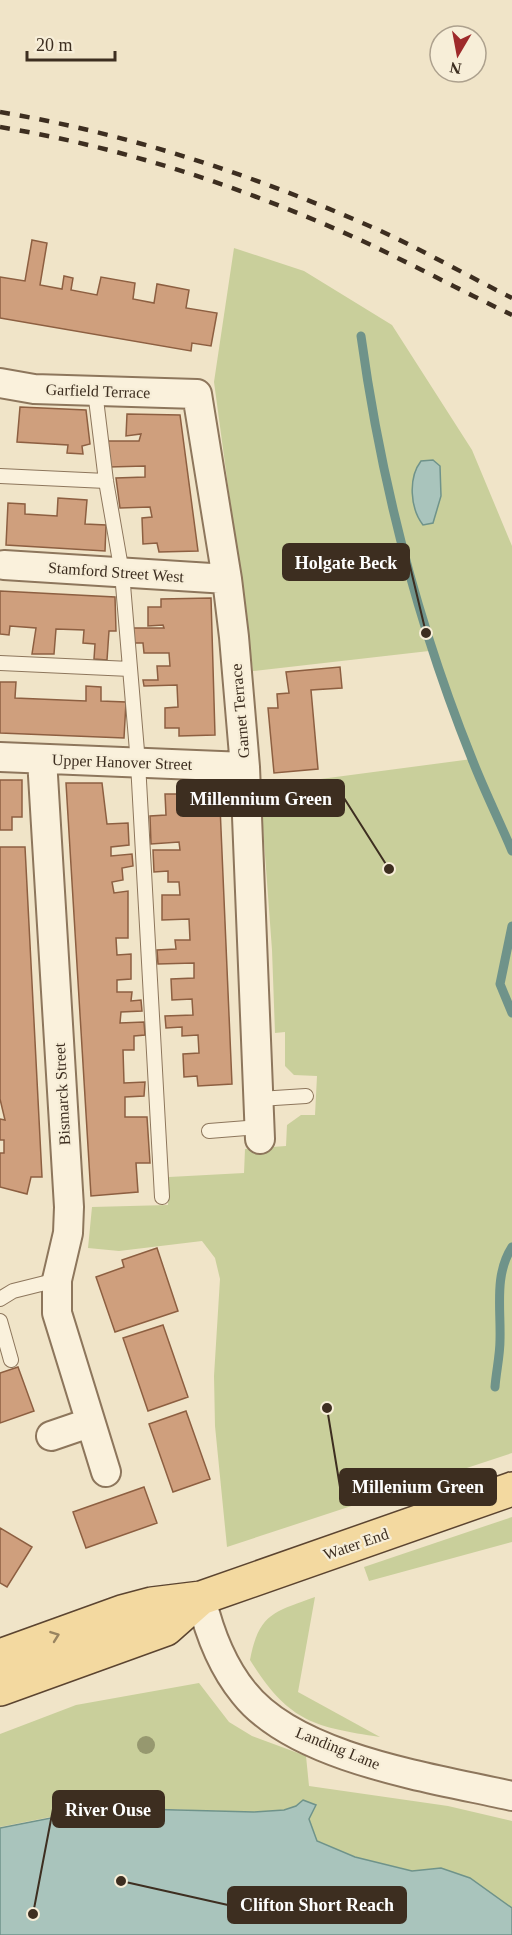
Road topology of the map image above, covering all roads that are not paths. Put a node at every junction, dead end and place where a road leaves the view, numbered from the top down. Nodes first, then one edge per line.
1 (0, 386) edge
2 (95, 391) junction
3 (197, 394) joint
4 (0, 476) edge
5 (106, 481) junction
6 (4, 565) dead end
7 (122, 573) junction
8 (227, 579) junction
9 (0, 663) edge
10 (130, 669) junction
11 (0, 756) edge
12 (42, 759) junction
13 (138, 763) junction
14 (245, 767) junction
15 (306, 1096) dead end
16 (259, 1099) junction
17 (209, 1131) dead end
18 (260, 1133) joint
19 (162, 1197) dead end
20 (57, 1280) junction
21 (0, 1299) edge
22 (0, 1321) edge
23 (11, 1360) dead end
24 (89, 1423) junction
25 (51, 1436) dead end
26 (106, 1472) dead end
27 (512, 1488) edge
28 (201, 1598) junction
29 (0, 1656) edge
30 (0, 1689) edge
31 (512, 1796) edge

1 - 2 street, Garfield Terrace
2 - 3 street, Garfield Terrace
2 - 5 lane
3 - 8 street, Garnet Terrace
4 - 5 lane
5 - 7 lane
6 - 7 street, Stamford Street West
7 - 8 street, Stamford Street West
7 - 10 lane
8 - 14 street, Garnet Terrace
9 - 10 lane
10 - 13 lane
11 - 12 street, Upper Hanover Street
12 - 13 street, Upper Hanover Street
12 - 20 street, Bismarck Street
13 - 14 street, Upper Hanover Street
13 - 19 lane
14 - 16 street, Garnet Terrace
15 - 16 lane
16 - 18 street, Garnet Terrace
17 - 18 lane
20 - 21 lane
20 - 24 street, Bismarck Street
22 - 23 lane
24 - 25 street
24 - 26 street, Bismarck Street
27 - 28 main road, Water End
29 -> 28 main road, Water End
28 - 30 main road, Water End
28 - 31 street, Landing Lane

